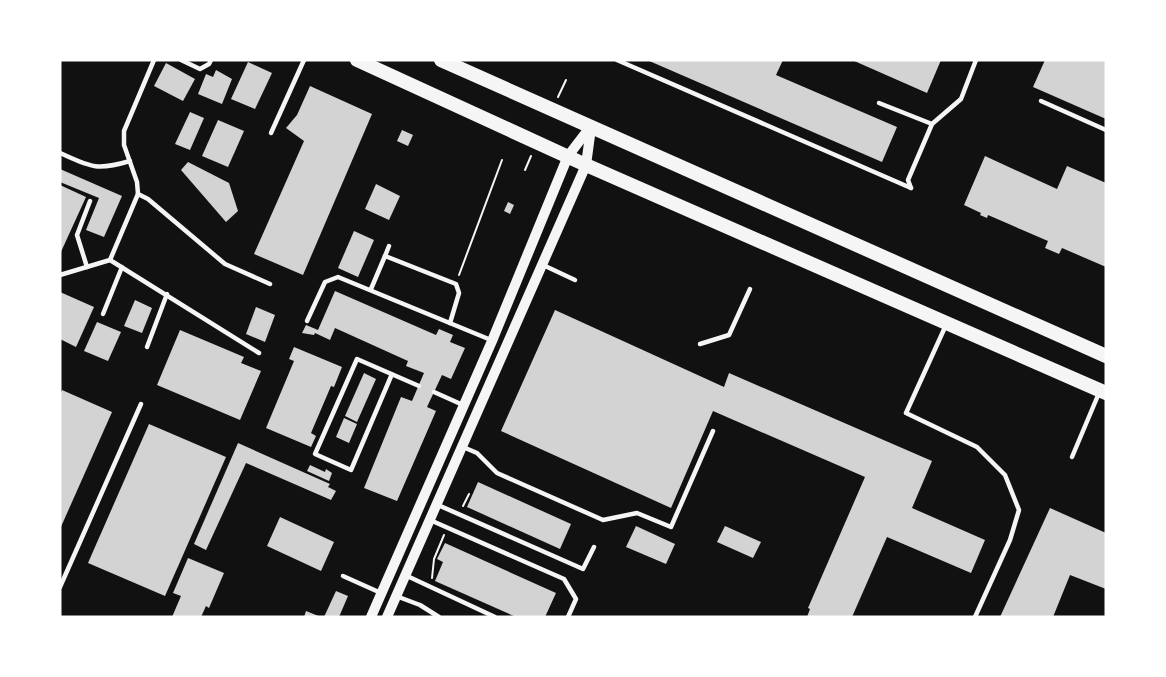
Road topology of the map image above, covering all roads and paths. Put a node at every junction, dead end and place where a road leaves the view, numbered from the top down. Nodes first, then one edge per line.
1 (154, 60) edge
2 (181, 60) edge
3 (211, 60) edge
4 (304, 60) edge
5 (357, 60) edge
6 (441, 60) edge
7 (617, 60) edge
8 (976, 60) edge
9 (566, 80) dead end
10 (558, 98) dead end
11 (1041, 101) dead end
12 (879, 103) dead end
13 (932, 124) junction
14 (591, 126) junction
15 (1106, 130) edge
16 (271, 133) dead end
17 (60, 153) edge
18 (532, 153) dead end
19 (568, 156) junction
20 (502, 160) dead end
21 (130, 161) junction
22 (586, 165) junction
23 (525, 170) dead end
24 (138, 194) junction
25 (90, 201) dead end
26 (389, 246) dead end
27 (385, 256) junction
28 (110, 260) junction
29 (543, 265) junction
30 (87, 267) junction
31 (122, 267) junction
32 (60, 275) edge
33 (576, 280) dead end
34 (270, 284) dead end
35 (456, 284) junction
36 (371, 289) junction
37 (750, 289) dead end
38 (167, 294) junction
39 (103, 314) dead end
40 (307, 321) dead end
41 (450, 323) junction
42 (947, 323) junction
43 (492, 341) junction
44 (700, 344) dead end
45 (147, 347) dead end
46 (259, 353) dead end
47 (1106, 356) edge
48 (392, 374) junction
49 (419, 386) dead end
50 (434, 392) dead end
51 (1103, 392) edge
52 (141, 404) dead end
53 (463, 405) junction
54 (713, 431) dead end
55 (460, 446) junction
56 (1072, 457) dead end
57 (469, 494) dead end
58 (435, 504) junction
59 (459, 514) junction
60 (429, 519) junction
61 (447, 527) junction
62 (594, 548) dead end
63 (405, 575) junction
64 (343, 576) dead end
65 (429, 586) junction
66 (60, 587) edge
67 (381, 593) junction
68 (396, 596) junction
69 (371, 617) edge
70 (387, 617) edge
71 (439, 617) edge
72 (495, 617) edge
73 (568, 617) edge
74 (975, 617) edge

1 - 21 lane
2 - 3 lane
4 - 16 lane
5 - 19 main road
6 - 14 main road
7 - 13 lane
8 - 13 lane
9 - 10 path
11 - 15 lane
12 - 13 lane
14 - 19 street
14 - 22 street
14 - 47 main road
17 - 21 lane
18 - 23 path
19 - 22 main road
19 - 43 street
20 - 35 path
21 - 24 lane
22 - 29 street
22 - 42 main road
24 - 28 lane
24 - 34 lane
25 - 30 lane
26 - 27 lane
27 - 35 lane
27 - 36 lane
28 - 30 lane
28 - 31 lane
29 - 33 lane
29 - 55 street
30 - 32 lane
31 - 38 lane
31 - 39 lane
35 - 41 lane
36 - 40 lane
36 - 41 lane
37 - 44 lane
38 - 45 lane
38 - 46 lane
41 - 43 lane
42 - 51 main road
42 - 74 lane
43 - 53 street
48 - 48 lane
48 - 49 lane
50 - 53 lane
51 - 56 lane
52 - 66 lane
53 - 67 street
54 - 55 lane
55 - 58 street
57 - 59 path
58 - 59 lane
58 - 60 street
59 - 62 lane
60 - 61 lane
60 - 63 street
61 - 65 path
61 - 73 lane
63 - 65 lane
63 - 68 street
64 - 67 lane
65 - 72 lane
67 - 69 street
68 - 70 street
68 - 71 lane

